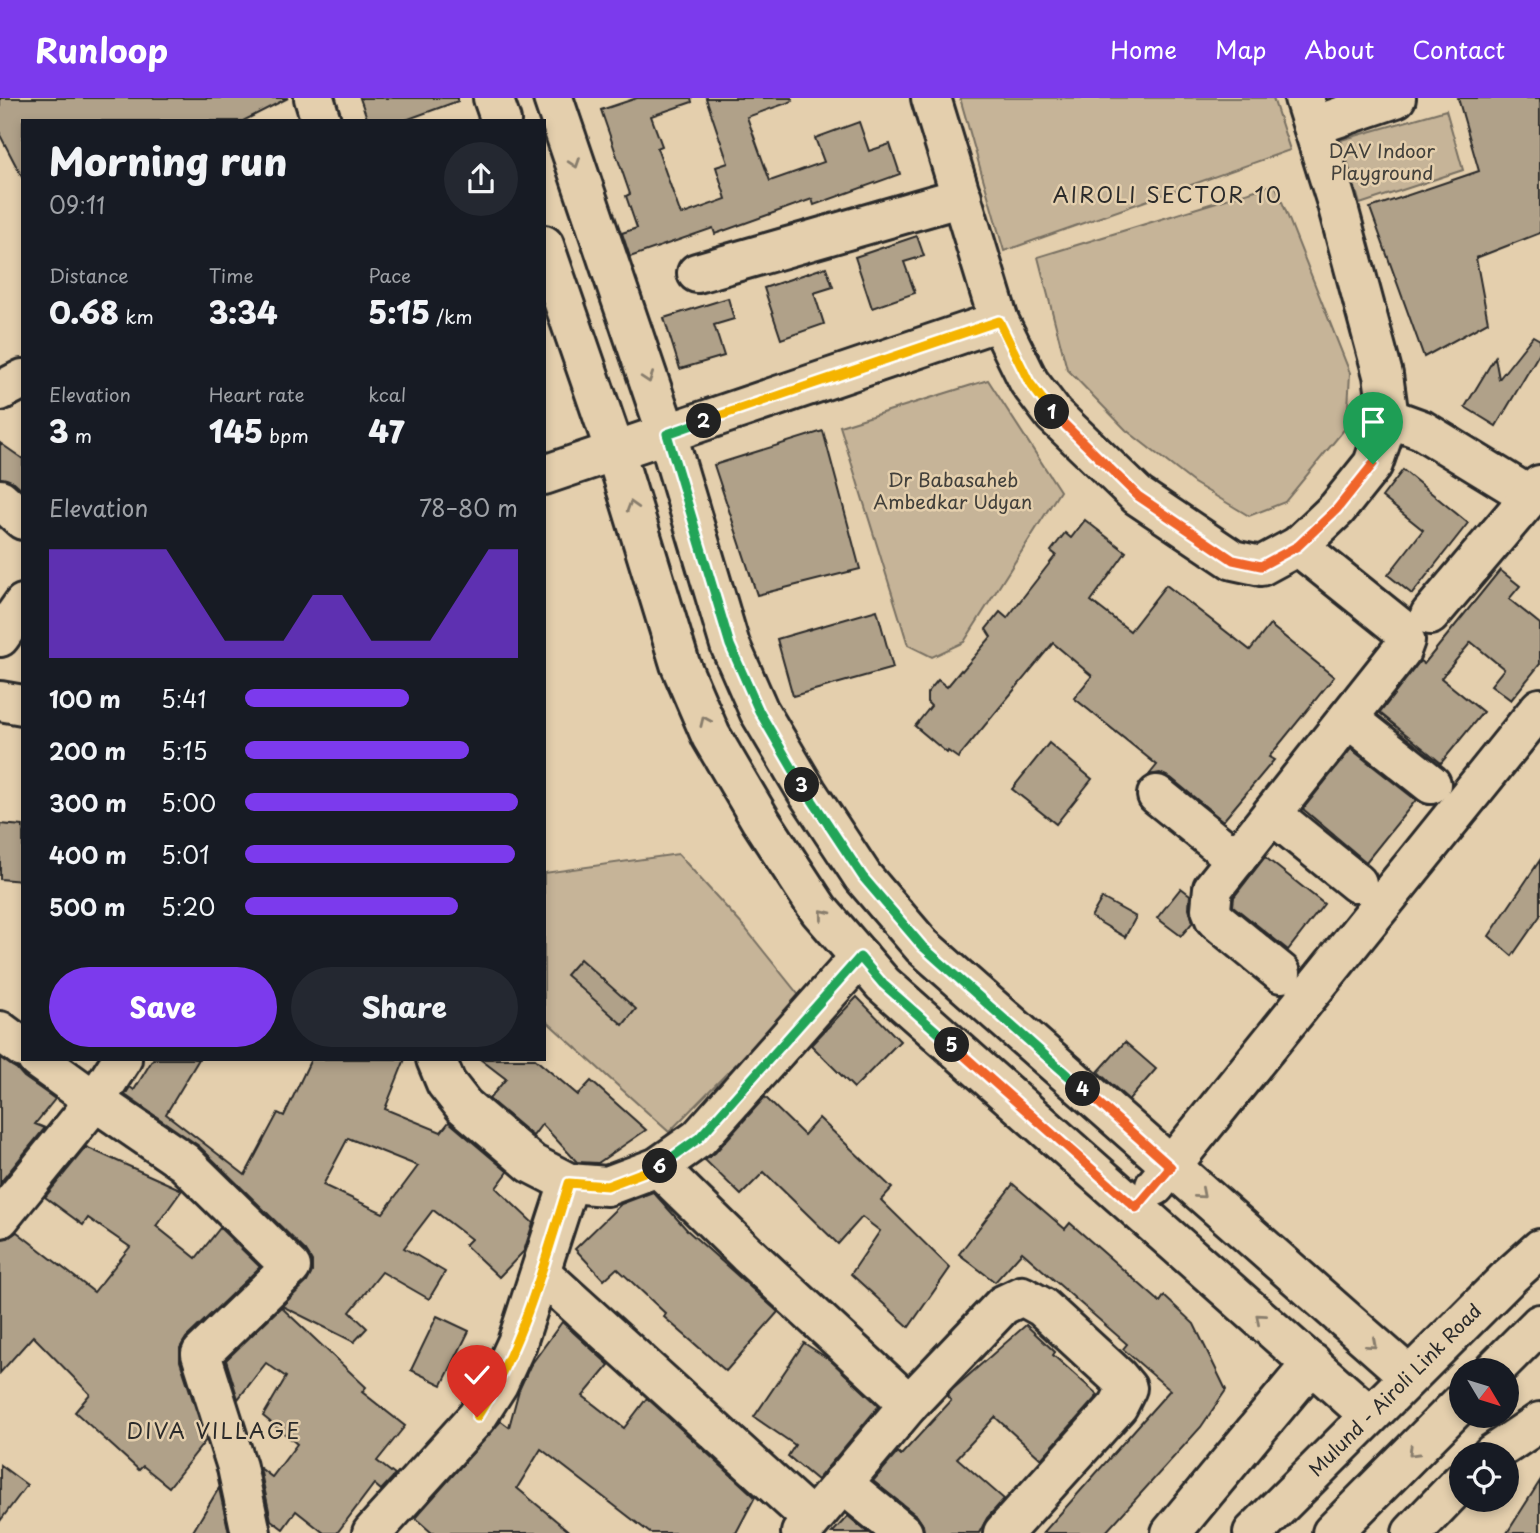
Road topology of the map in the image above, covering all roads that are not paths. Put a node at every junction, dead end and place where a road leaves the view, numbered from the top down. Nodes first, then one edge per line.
1 (314, 98) edge
2 (494, 98) edge
3 (553, 98) edge
4 (931, 98) edge
5 (1396, 98) edge
6 (1308, 112) edge
7 (320, 119) edge
8 (500, 119) edge
9 (962, 197) junction
10 (546, 251) edge
11 (697, 273) dead end
12 (999, 321) junction
13 (21, 380) edge
14 (0, 391) edge
15 (1389, 418) junction
16 (667, 434) junction
17 (615, 451) junction
18 (546, 474) edge
19 (1535, 491) edge
20 (0, 499) edge
21 (21, 518) edge
22 (1298, 546) junction
23 (21, 607) edge
24 (1430, 615) dead end
25 (0, 637) edge
26 (0, 701) edge
27 (21, 705) edge
28 (1540, 708) edge
29 (1348, 718) junction
30 (1431, 784) dead end
31 (1157, 794) dead end
32 (1272, 814) junction
33 (1236, 859) junction
34 (1357, 883) dead end
35 (860, 957) junction
36 (1281, 973) dead end
37 (0, 1031) edge
38 (21, 1047) edge
39 (40, 1061) edge
40 (121, 1061) edge
41 (437, 1061) edge
42 (95, 1101) junction
43 (658, 1167) junction
44 (1171, 1167) junction
45 (569, 1183) junction
46 (1136, 1208) junction
47 (0, 1218) edge
48 (1540, 1249) edge
49 (541, 1273) junction
50 (1540, 1324) edge
51 (1506, 1358) edge
52 (1311, 1363) junction
53 (1409, 1376) junction
54 (909, 1404) junction
55 (1369, 1415) junction
56 (1449, 1415) edge
57 (1540, 1422) edge
58 (1510, 1442) edge
59 (842, 1483) junction
60 (1449, 1494) edge
61 (806, 1526) edge
62 (251, 1533) edge
63 (372, 1533) edge
64 (903, 1533) edge
65 (1003, 1533) edge
66 (1171, 1533) edge
67 (1253, 1533) edge
68 (1332, 1533) edge
69 (1412, 1533) edge

1 - 7 street
2 - 8 street
3 -> 16 street
4 - 9 street
5 - 6 street
6 - 15 street
9 - 11 street
9 - 12 street
10 - 17 street
12 - 16 street
12 - 22 street
13 - 14 street
15 - 19 street
15 - 22 street
16 - 17 street
16 - 44 street
17 - 18 street
35 -> 17 street
19 - 24 street
20 - 21 street
22 - 29 street
23 - 25 street
26 - 27 street
28 - 44 street
29 - 30 street
29 - 32 street
31 - 33 street
32 - 33 street
32 - 34 street
33 - 36 street
35 - 43 street
35 - 46 street
37 - 38 street
39 - 42 street
40 - 42 street
41 - 45 street
42 - 47 street
42 - 62 street
43 - 45 street
43 - 54 street
44 - 46 street
44 -> 53 street
45 - 49 street
52 -> 46 street
48 - 53 street, Mulund - Airoli Link Road
49 - 61 street
49 - 63 street
50 - 51 street
52 - 55 street
52 - 66 street
53 - 55 street, Mulund - Airoli Link Road
54 - 59 street
54 - 65 street
55 - 67 street, Mulund - Airoli Link Road
56 -> 68 street
57 - 58 street
59 - 61 street
59 - 64 street
60 - 69 street

